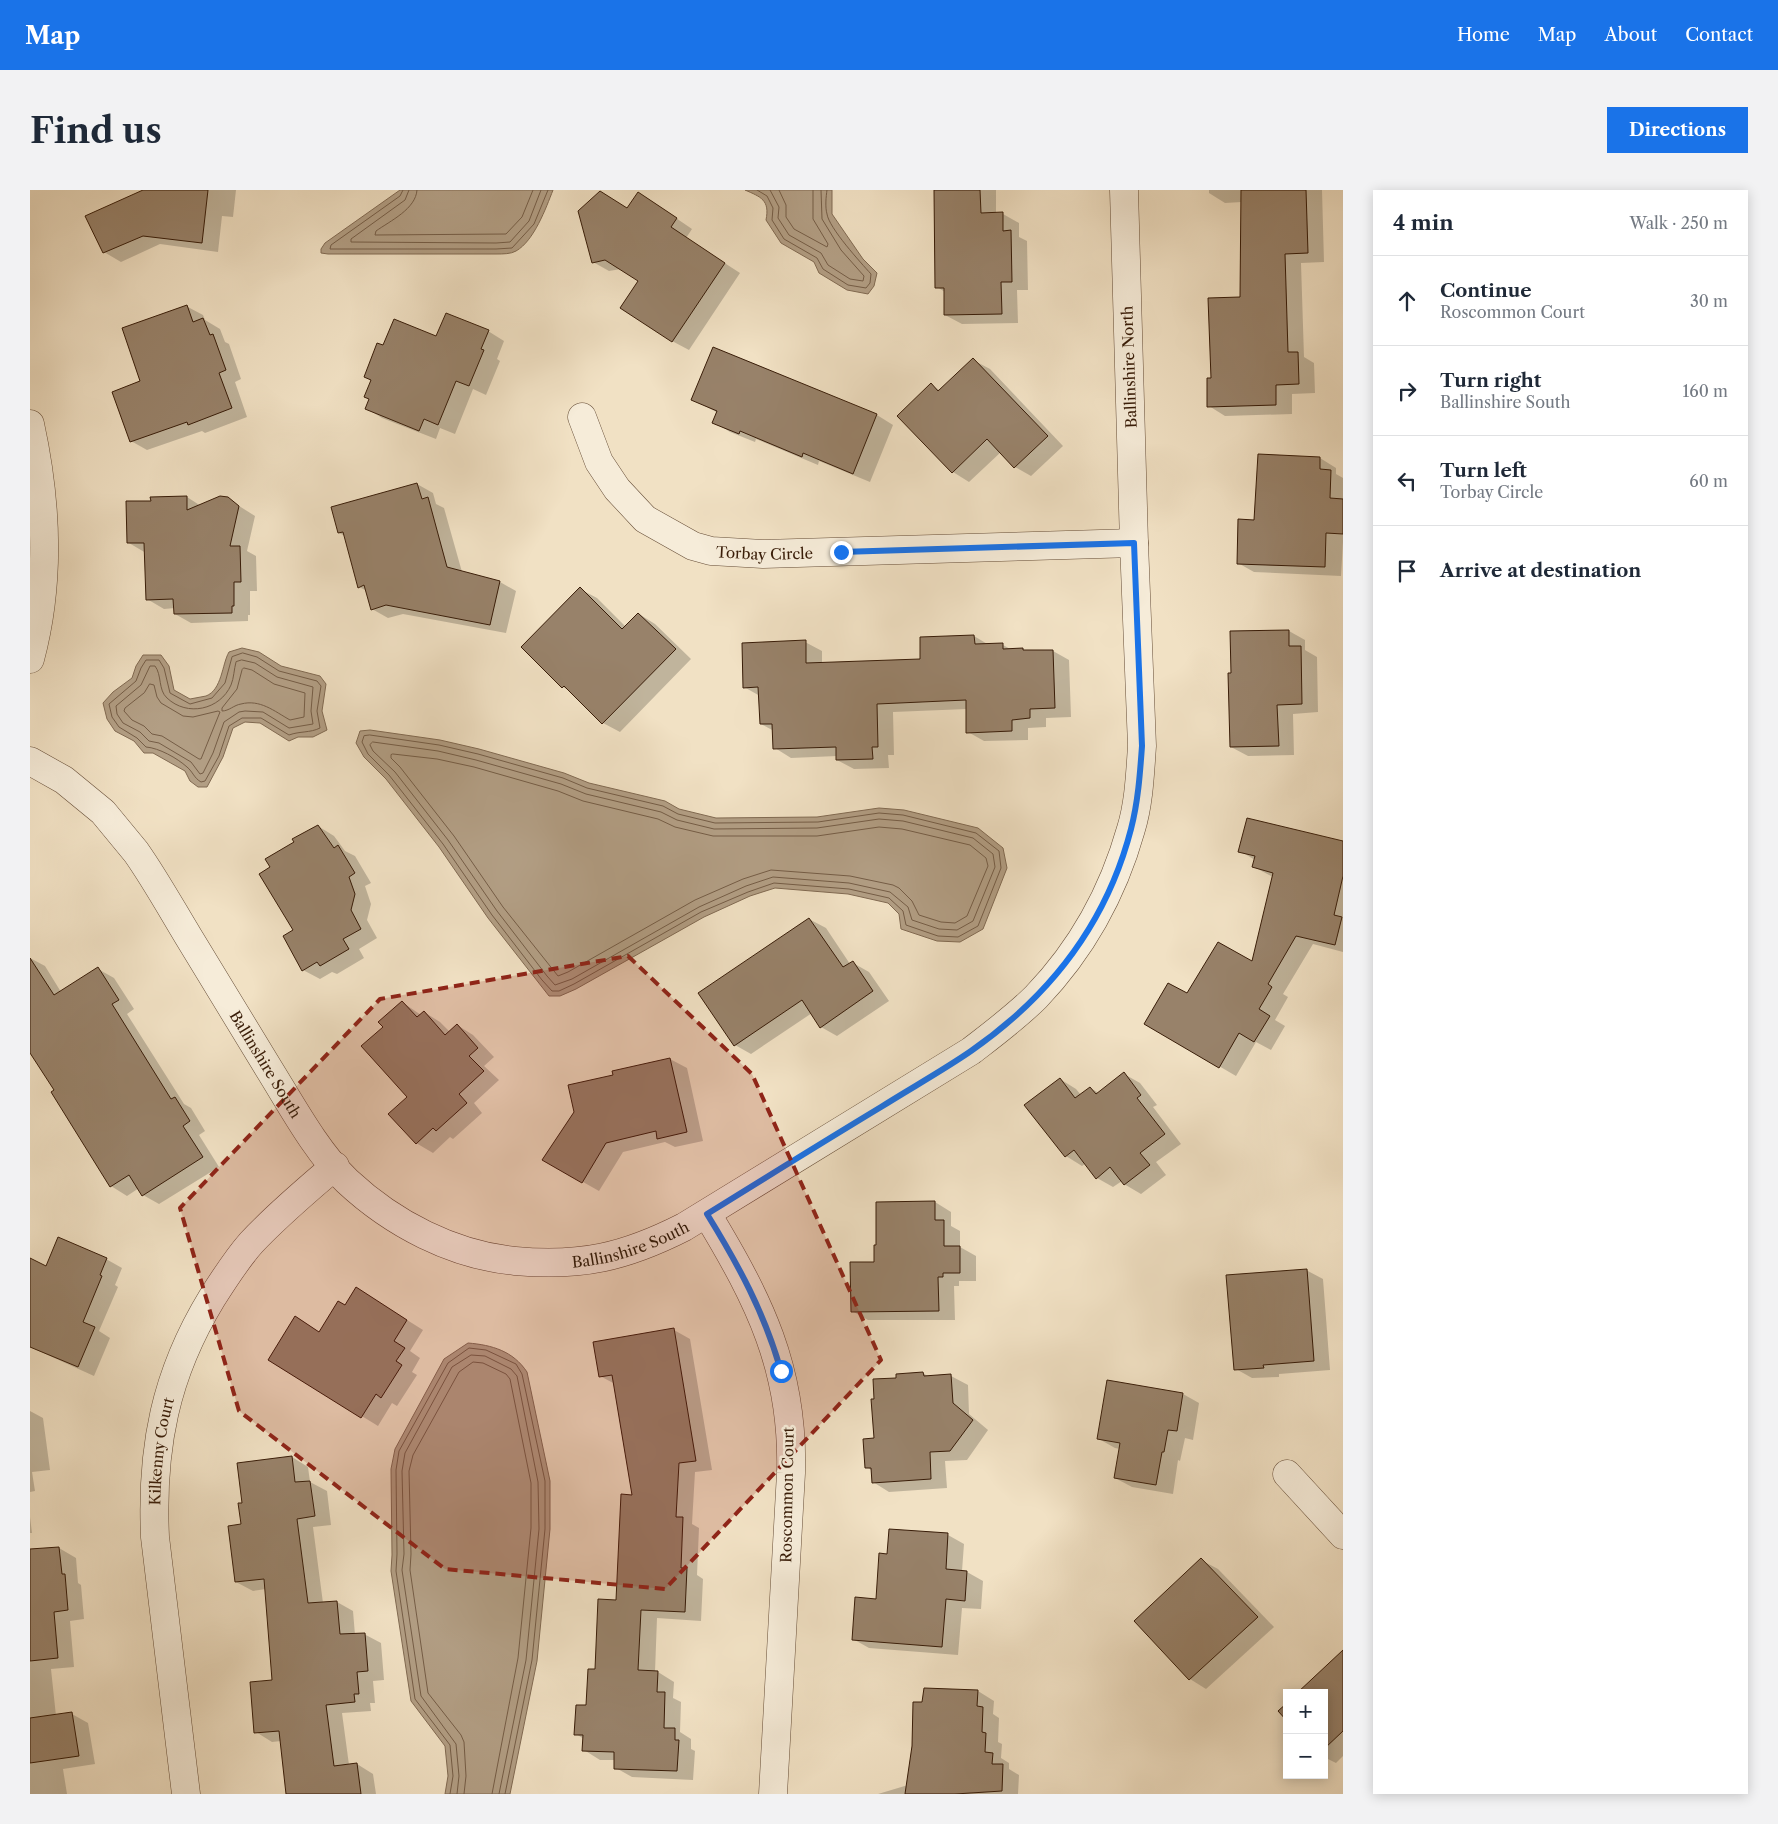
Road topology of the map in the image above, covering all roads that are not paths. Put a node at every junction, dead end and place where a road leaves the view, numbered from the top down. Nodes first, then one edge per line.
1 (1124, 190) edge
2 (582, 417) dead end
3 (30, 424) edge
4 (1134, 543) junction
5 (30, 658) edge
6 (30, 761) edge
7 (335, 1166) junction
8 (707, 1214) junction
9 (1287, 1474) dead end
10 (1343, 1535) edge
11 (186, 1794) edge
12 (774, 1794) edge

1 - 4 street, Ballinshire North
2 - 4 street, Torbay Circle
3 - 5 street
4 - 8 street, Ballinshire South
6 - 7 street, Ballinshire South
7 - 8 street, Ballinshire South
7 - 11 street, Kilkenny Court
8 - 12 street, Roscommon Court
9 - 10 street

